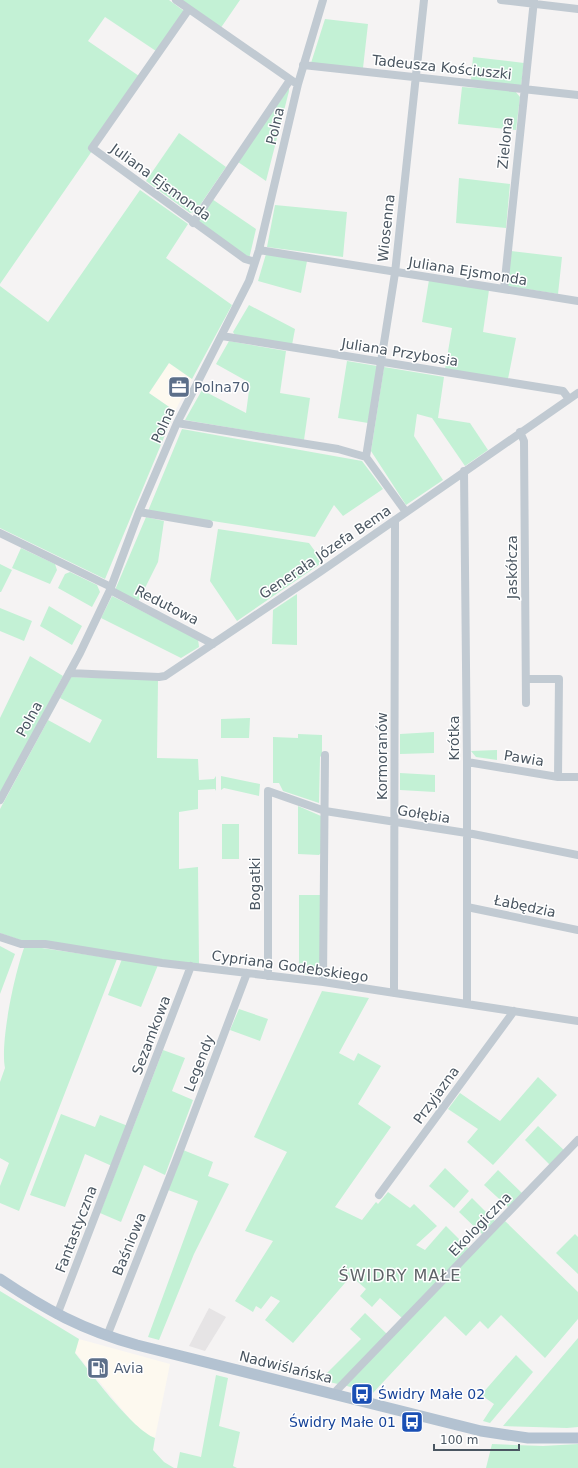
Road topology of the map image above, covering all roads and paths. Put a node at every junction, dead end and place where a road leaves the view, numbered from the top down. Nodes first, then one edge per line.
1 (176, 0) edge
2 (323, 0) edge
3 (424, 0) edge
4 (501, 0) edge
5 (533, 2) edge
6 (189, 9) junction
7 (578, 10) edge
8 (303, 65) junction
9 (416, 78) junction
10 (290, 80) junction
11 (298, 84) junction
12 (524, 89) junction
13 (578, 95) edge
14 (193, 223) junction
15 (259, 250) junction
16 (254, 262) junction
17 (395, 273) junction
18 (504, 289) junction
19 (578, 301) edge
20 (222, 336) junction
21 (382, 363) junction
22 (578, 394) edge
23 (569, 399) junction
24 (176, 423) junction
25 (520, 432) junction
26 (366, 457) junction
27 (464, 472) junction
28 (139, 512) junction
29 (406, 512) junction
30 (395, 520) junction
31 (209, 524) dead end
32 (0, 533) edge
33 (111, 589) junction
34 (213, 644) junction
35 (69, 674) junction
36 (526, 679) junction
37 (526, 703) dead end
38 (325, 755) dead end
39 (467, 762) junction
40 (558, 777) junction
41 (578, 777) edge
42 (268, 791) joint
43 (0, 800) edge
44 (326, 811) junction
45 (395, 822) junction
46 (466, 834) junction
47 (578, 855) edge
48 (467, 907) junction
49 (578, 930) edge
50 (0, 937) edge
51 (191, 966) junction
52 (247, 973) junction
53 (268, 976) junction
54 (323, 982) junction
55 (394, 993) junction
56 (467, 1004) junction
57 (514, 1011) junction
58 (578, 1021) edge
59 (578, 1140) edge
60 (120, 1153) joint
61 (176, 1161) joint
62 (379, 1195) dead end
63 (0, 1279) edge
64 (57, 1315) junction
65 (107, 1336) junction
66 (335, 1395) junction
67 (578, 1438) edge

1 - 6 street
2 - 8 street, Polna
3 - 9 street, Wiosenna
4 - 5 street
5 - 7 street
5 - 12 street, Zielona
6 - 10 street
6 - 14 street, Juliana Ejsmonda
8 - 9 street, Tadeusza Kościuszki
8 - 11 street, Polna
9 - 12 street, Tadeusza Kościuszki
9 - 17 street, Wiosenna
10 - 11 street
10 - 14 street, Polna
11 - 15 street, Polna
12 - 13 street, Tadeusza Kościuszki
12 - 18 street, Zielona
14 - 16 street, Juliana Ejsmonda
15 - 16 street, Polna
15 - 17 street, Juliana Ejsmonda
16 - 20 street, Polna
17 - 18 street, Juliana Ejsmonda
17 - 21 street, Wiosenna
18 - 19 street, Juliana Ejsmonda
20 - 21 street, Juliana Przybosia
20 - 24 street, Polna
21 - 23 street, Juliana Przybosia
21 - 26 street, Wiosenna
22 - 23 street, Generała Józefa Bema
23 - 25 street, Generała Józefa Bema
24 - 26 street
24 - 28 street, Polna
25 - 27 street, Generała Józefa Bema
25 - 36 street, Jaskółcza
26 - 29 street
27 - 29 street, Generała Józefa Bema
27 - 39 street, Krótka
28 - 31 street
28 - 33 street, Polna
29 - 30 street, Generała Józefa Bema
30 - 34 street, Generała Józefa Bema
30 - 45 street, Kormoranów
32 - 33 street, Redutowa
33 - 34 street, Redutowa
33 - 35 street, Polna
34 - 35 street, Generała Józefa Bema
35 - 43 street, Polna
36 - 37 street, Jaskółcza
36 - 40 street
38 - 44 street
39 - 40 street, Pawia
39 - 46 street, Krótka
40 - 41 street, Pawia
42 - 44 street, Gołębia
42 - 53 street, Bogatki
44 - 45 street, Gołębia
44 - 54 street
45 - 46 street, Gołębia
45 - 55 street, Kormoranów
46 - 47 street, Gołębia
46 - 48 street, Krótka
48 - 49 street, Łabędzia
48 - 56 street, Krótka
50 - 51 street, Cypriana Godebskiego
51 - 52 street, Cypriana Godebskiego
51 - 60 street, Sezamkowa
52 - 53 street, Cypriana Godebskiego
52 - 61 street, Legendy
53 - 54 street, Cypriana Godebskiego
54 - 55 street, Cypriana Godebskiego
55 - 56 street, Cypriana Godebskiego
56 - 57 street, Cypriana Godebskiego
57 - 58 street, Cypriana Godebskiego
57 - 62 street, Przyjazna
59 - 66 street, Ekologiczna
60 - 64 street, Fantastyczna
61 - 65 street, Baśniowa
63 - 64 main road, Nadwiślańska
64 - 65 main road, Nadwiślańska
65 - 66 main road, Nadwiślańska
66 - 67 main road, Nadwiślańska

